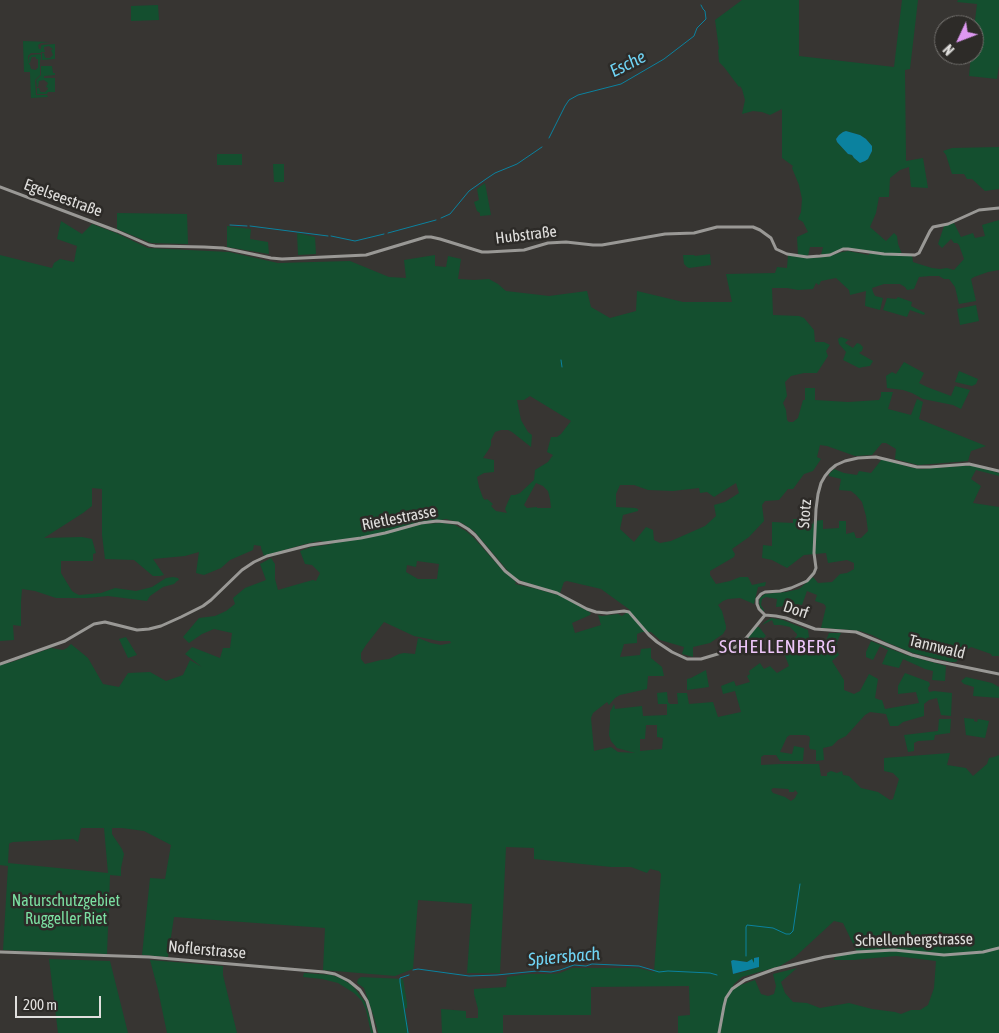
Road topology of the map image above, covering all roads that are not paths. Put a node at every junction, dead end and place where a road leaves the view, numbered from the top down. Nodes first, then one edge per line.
1 (0, 188) edge
2 (999, 208) edge
3 (117, 231) joint
4 (999, 471) edge
5 (627, 611) joint
6 (765, 615) junction
7 (870, 637) joint
8 (0, 664) edge
9 (999, 674) edge
10 (999, 948) edge
11 (0, 952) edge
12 (375, 1033) edge
13 (719, 1033) edge

1 - 3 street, Egelseestraße
2 - 3 street, Hubstraße
4 - 6 street, Stotz
5 - 6 street, Dorf
5 - 8 street, Rietlestrasse
6 - 7 street, Dorf
7 - 9 street, Tannwald
10 - 13 street, Schellenbergstrasse
11 - 12 street, Noflerstrasse

